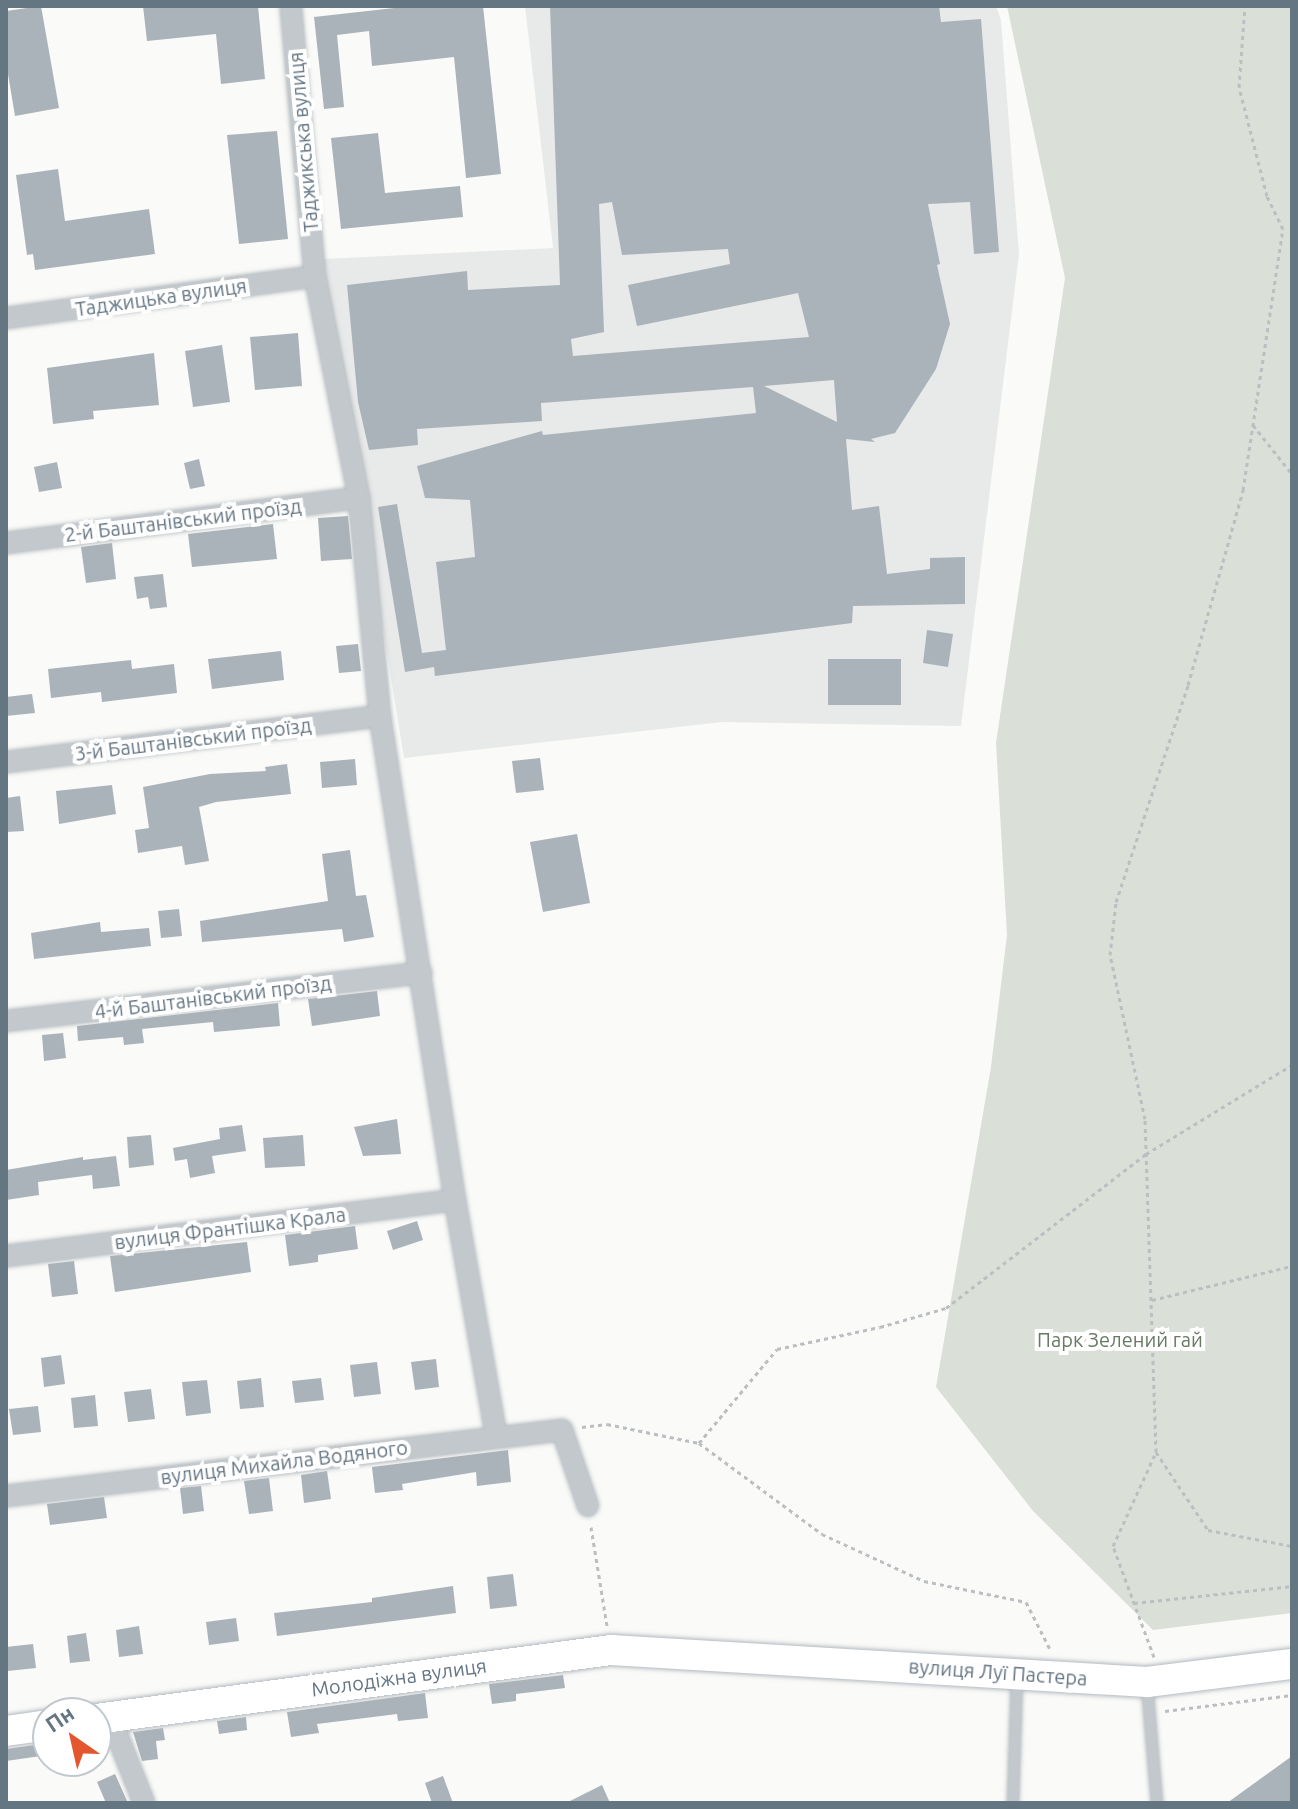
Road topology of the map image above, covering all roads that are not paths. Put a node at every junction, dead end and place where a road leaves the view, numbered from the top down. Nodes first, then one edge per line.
1 (291, 8) dead end
2 (315, 276) junction
3 (6, 318) edge
4 (359, 498) junction
5 (6, 543) edge
6 (380, 716) junction
7 (6, 762) edge
8 (421, 973) junction
9 (6, 1021) edge
10 (455, 1200) junction
11 (6, 1256) edge
12 (496, 1436) junction
13 (6, 1496) edge
14 (588, 1506) road end
15 (703, 1653) joint
16 (1292, 1664) edge
17 (1017, 1673) junction
18 (1155, 1681) junction
19 (112, 1717) edge
20 (32, 1727) edge
21 (6, 1731) edge
22 (112, 1737) edge
23 (144, 1803) edge
24 (1013, 1803) edge
25 (1157, 1803) edge

1 - 2 street, Таджикська вулиця
2 - 3 street, Таджицька вулиця
2 - 4 street, Таджикська вулиця
4 - 5 street, 2-й Баштанівський проїзд
4 - 6 street, Таджикська вулиця
6 - 7 street, 3-й Баштанівський проїзд
6 - 8 street, Таджикська вулиця
8 - 9 street, 4-й Баштанівський проїзд
8 - 10 street, Таджикська вулиця
10 - 11 street, вулиця Франтішка Крала
10 - 12 street, Таджикська вулиця
12 - 13 street, вулиця Михайла Водяного
12 - 14 street, вулиця Михайла Водяного
15 - 17 street, вулиця Луї Пастера
15 - 19 street, Молодіжна вулиця
16 - 18 street, вулиця Луї Пастера
17 - 18 street, вулиця Луї Пастера
17 - 24 lane
18 - 25 lane
20 - 21 street
22 - 23 street

